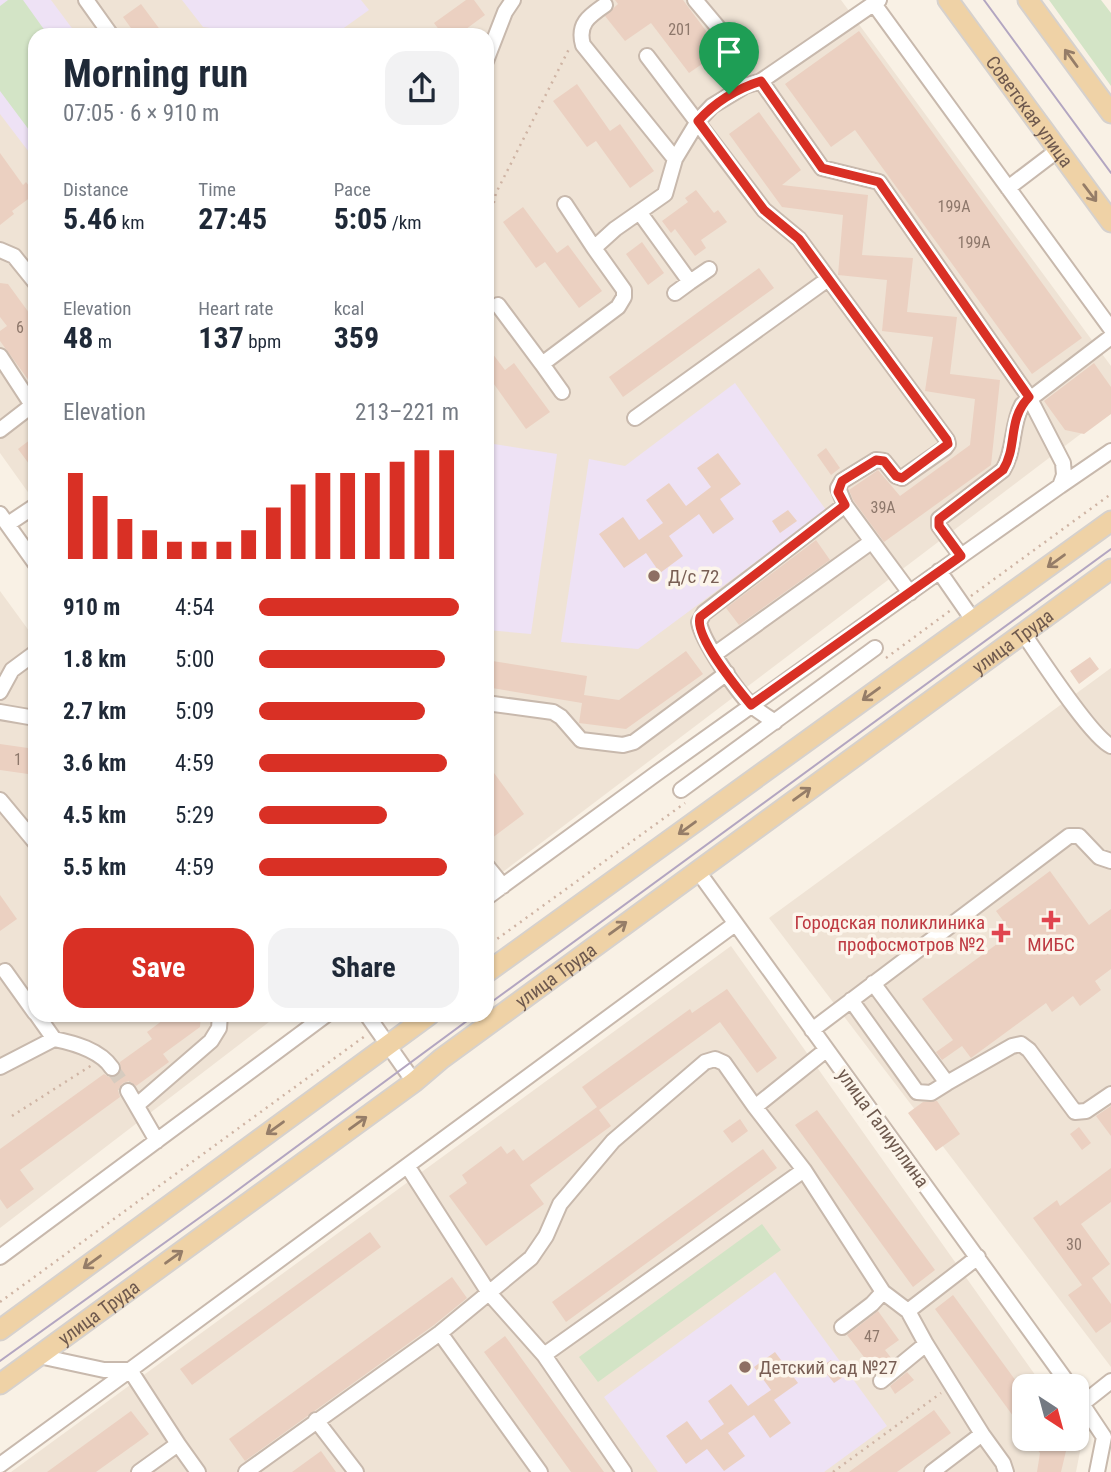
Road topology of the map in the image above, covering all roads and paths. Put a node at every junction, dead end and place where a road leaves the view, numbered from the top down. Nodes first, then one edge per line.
1 (513, 0) edge
2 (695, 0) edge
3 (948, 0) edge
4 (1028, 0) edge
5 (93, 2) edge
6 (877, 2) edge
7 (605, 5) dead end
8 (107, 28) edge
9 (494, 40) edge
10 (583, 45) junction
11 (737, 50) dead end
12 (647, 56) dead end
13 (761, 81) junction
14 (1111, 113) edge
15 (698, 121) junction
16 (1058, 150) junction
17 (675, 159) junction
18 (1008, 188) junction
19 (494, 202) edge
20 (565, 204) dead end
21 (640, 213) junction
22 (1111, 222) edge
23 (594, 248) junction
24 (0, 250) edge
25 (709, 269) dead end
26 (28, 273) edge
27 (828, 279) junction
28 (690, 282) junction
29 (675, 293) dead end
30 (498, 305) dead end
31 (1111, 330) edge
32 (1111, 337) edge
33 (0, 356) edge
34 (542, 364) junction
35 (562, 392) dead end
36 (28, 396) edge
37 (1029, 397) junction
38 (28, 409) edge
39 (635, 418) dead end
40 (0, 430) edge
41 (1111, 451) edge
42 (1060, 486) junction
43 (845, 505) junction
44 (28, 509) edge
45 (4, 519) edge
46 (1111, 521) edge
47 (871, 542) junction
48 (28, 553) edge
49 (961, 556) junction
50 (1111, 569) edge
51 (939, 571) junction
52 (910, 593) junction
53 (973, 620) junction
54 (1023, 633) junction
55 (875, 648) dead end
56 (715, 654) junction
57 (28, 658) edge
58 (7, 671) edge
59 (727, 673) junction
60 (0, 692) edge
61 (494, 704) edge
62 (751, 705) junction
63 (0, 712) edge
64 (28, 717) edge
65 (775, 722) junction
66 (1111, 746) edge
67 (681, 790) dead end
68 (0, 800) edge
69 (28, 834) edge
70 (1111, 861) edge
71 (697, 870) junction
72 (494, 875) edge
73 (503, 886) junction
74 (494, 892) edge
75 (735, 924) junction
76 (494, 967) edge
77 (5, 971) dead end
78 (873, 983) junction
79 (851, 1000) junction
80 (28, 1003) edge
81 (494, 1020) edge
82 (42, 1022) edge
83 (219, 1022) edge
84 (317, 1022) edge
85 (372, 1022) edge
86 (384, 1022) edge
87 (419, 1022) edge
88 (492, 1022) edge
89 (376, 1028) junction
90 (812, 1030) junction
91 (54, 1039) junction
92 (388, 1044) junction
93 (826, 1050) junction
94 (108, 1063) joint
95 (0, 1067) edge
96 (414, 1082) junction
97 (947, 1083) junction
98 (128, 1091) tunnel mouth
99 (1111, 1094) edge
100 (138, 1105) junction
101 (755, 1107) junction
102 (12, 1116) dead end
103 (157, 1141) junction
104 (408, 1167) junction
105 (804, 1170) junction
106 (0, 1257) edge
107 (978, 1257) junction
108 (489, 1293) junction
109 (883, 1293) junction
110 (0, 1302) edge
111 (908, 1311) junction
112 (842, 1327) dead end
113 (0, 1330) edge
114 (440, 1333) junction
115 (926, 1344) junction
116 (544, 1355) junction
117 (39, 1356) junction
118 (130, 1370) junction
119 (1061, 1374) edge
120 (945, 1375) junction
121 (881, 1381) dead end
122 (1111, 1381) edge
123 (0, 1384) edge
124 (1089, 1393) edge
125 (1089, 1412) edge
126 (316, 1420) junction
127 (982, 1434) junction
128 (1108, 1438) edge
129 (178, 1444) junction
130 (0, 1465) edge
131 (139, 1472) edge
132 (198, 1472) edge
133 (246, 1472) edge
134 (356, 1472) edge
135 (540, 1472) edge
136 (624, 1472) edge
137 (833, 1472) edge
138 (932, 1472) edge
139 (1006, 1472) edge
140 (1097, 1472) edge

1 - 9 street
2 - 11 street
3 - 16 main road, Советская улица
14 -> 4 main road
5 - 8 street
6 - 13 street
6 - 18 street
7 - 10 street
10 - 17 street
10 - 19 path
12 - 15 street
13 - 15 street
13 - 37 street
15 - 17 street
15 - 27 street
16 - 18 street
16 -> 22 main road, Советская улица
17 - 21 street
18 - 31 street
20 - 23 street
21 - 23 street
21 - 28 street
23 - 34 street
24 - 26 street
25 - 28 street
27 - 39 street
27 - 43 street
28 - 29 street
30 - 34 street
32 - 37 street
33 - 36 street
34 - 35 street
37 - 42 street
37 - 49 street
38 - 40 street
41 - 42 street
42 - 49 street
43 - 47 street
43 - 56 street
44 - 45 street
45 - 48 street
46 -> 53 main road, улица Труда
47 - 52 street
47 - 56 street
49 - 51 street
50 - 54 main road, улица Труда
51 - 52 street
51 - 53 street
52 - 62 street
53 -> 76 main road, улица Труда
54 - 66 street
71 -> 54 main road, улица Труда
55 - 65 street
56 - 59 street
57 - 58 street
58 - 60 street
59 - 61 street
59 - 62 street
62 - 65 street
62 - 73 street
63 - 64 street
65 - 67 street
68 - 69 street
70 - 78 street
71 - 75 street, улица Галиуллина
81 -> 71 main road, улица Труда
72 - 73 street
73 - 74 street
75 - 90 street, улица Галиуллина
75 - 104 street
77 - 80 street
78 - 79 street
78 - 97 street
79 - 90 street
79 - 97 street
82 - 91 street
83 - 100 street
84 - 103 street
85 - 89 street
86 - 89 path
87 - 92 main road
96 -> 88 main road, улица Труда
89 - 92 street
89 - 110 path
90 - 93 street, улица Галиуллина
91 - 94 street
91 - 95 street
92 - 96 street
92 -> 113 main road
93 - 101 street
93 - 107 street, улица Галиуллина
94 - 102 path
117 -> 96 main road, улица Труда
97 - 99 street
98 - 100 street
100 - 103 street
101 - 105 street
101 - 108 street
103 - 106 street
104 - 108 street
104 - 118 street
105 - 109 street
105 - 116 street
107 - 111 street
107 - 119 street, улица Галиуллина
108 - 114 street
108 - 116 street
109 - 111 street
109 - 112 street
111 - 115 street
114 - 126 street
114 - 135 street
115 - 120 street
115 - 121 street
116 - 136 street
117 - 118 street
117 - 123 main road, улица Труда
118 - 129 street
118 - 130 street
120 - 127 street
120 - 137 path
122 - 124 street
125 - 128 street
126 - 133 street
126 - 134 street
127 - 138 street
127 - 139 street
128 - 140 street
129 - 131 street
129 - 132 street

